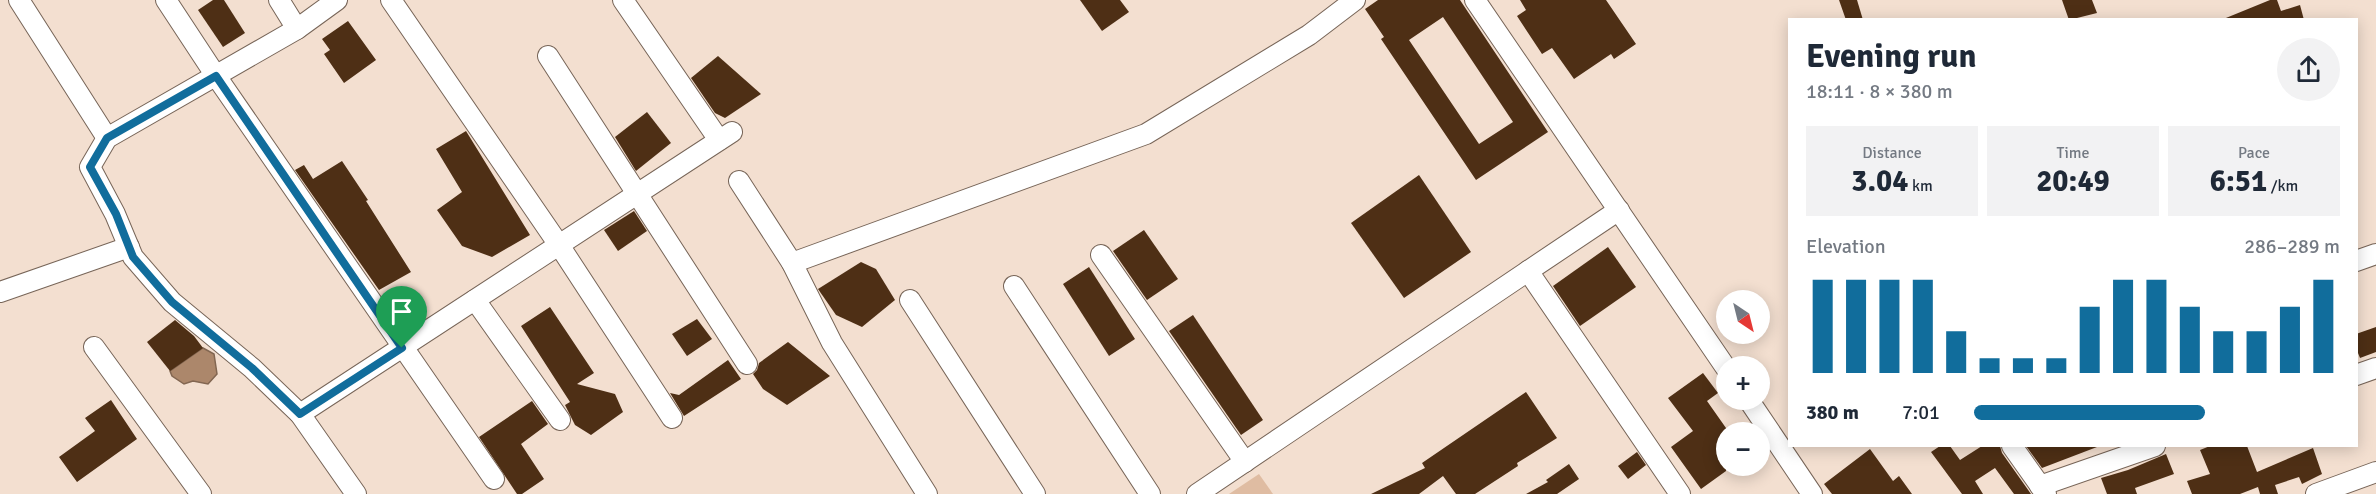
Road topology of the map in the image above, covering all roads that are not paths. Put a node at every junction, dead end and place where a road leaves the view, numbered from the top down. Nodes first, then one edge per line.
1 (19, 0) edge
2 (166, 0) edge
3 (279, 0) edge
4 (337, 0) edge
5 (391, 0) edge
6 (623, 0) edge
7 (1355, 0) edge
8 (1475, 0) edge
9 (297, 29) junction
10 (548, 56) dead end
11 (216, 76) junction
12 (107, 138) junction
13 (739, 181) dead end
14 (638, 193) junction
15 (1619, 210) junction
16 (559, 245) junction
17 (129, 247) junction
18 (2376, 254) edge
19 (1101, 255) dead end
20 (2358, 260) edge
21 (792, 263) junction
22 (1528, 271) junction
23 (1014, 286) dead end
24 (0, 292) edge
25 (475, 300) junction
26 (910, 300) dead end
27 (94, 346) dead end
28 (402, 348) junction
29 (1718, 356) edge
30 (747, 364) dead end
31 (2376, 368) edge
32 (2358, 374) edge
33 (1755, 410) edge
34 (300, 414) junction
35 (672, 418) dead end
36 (560, 420) dead end
37 (2013, 447) edge
38 (2152, 447) edge
39 (1245, 462) junction
40 (2376, 472) edge
41 (494, 479) dead end
42 (2043, 490) edge
43 (201, 494) edge
44 (356, 494) edge
45 (927, 494) edge
46 (1035, 494) edge
47 (1150, 494) edge
48 (1197, 494) edge
49 (1680, 494) edge
50 (1812, 494) edge
51 (2316, 494) edge

1 - 12 street
2 - 11 street
3 - 9 street
4 - 9 street
5 - 16 street
6 - 14 street
7 - 21 street
8 - 15 street
9 - 11 street
10 - 14 street
11 - 12 street
11 - 28 street
12 - 17 street
13 - 21 street
14 - 16 street
14 - 30 street
15 - 22 street
15 - 29 street
16 - 25 street
16 - 35 street
17 - 24 street
17 - 34 street
18 - 20 street
19 - 39 street
21 - 45 street
22 - 39 street
22 - 49 street
23 - 47 street
25 - 28 street
25 - 36 street
26 - 46 street
27 - 43 street
28 - 34 street
28 - 41 street
31 - 32 street
33 - 50 street
34 - 44 street
37 - 42 street
38 - 42 street
39 - 48 street
40 - 51 street

